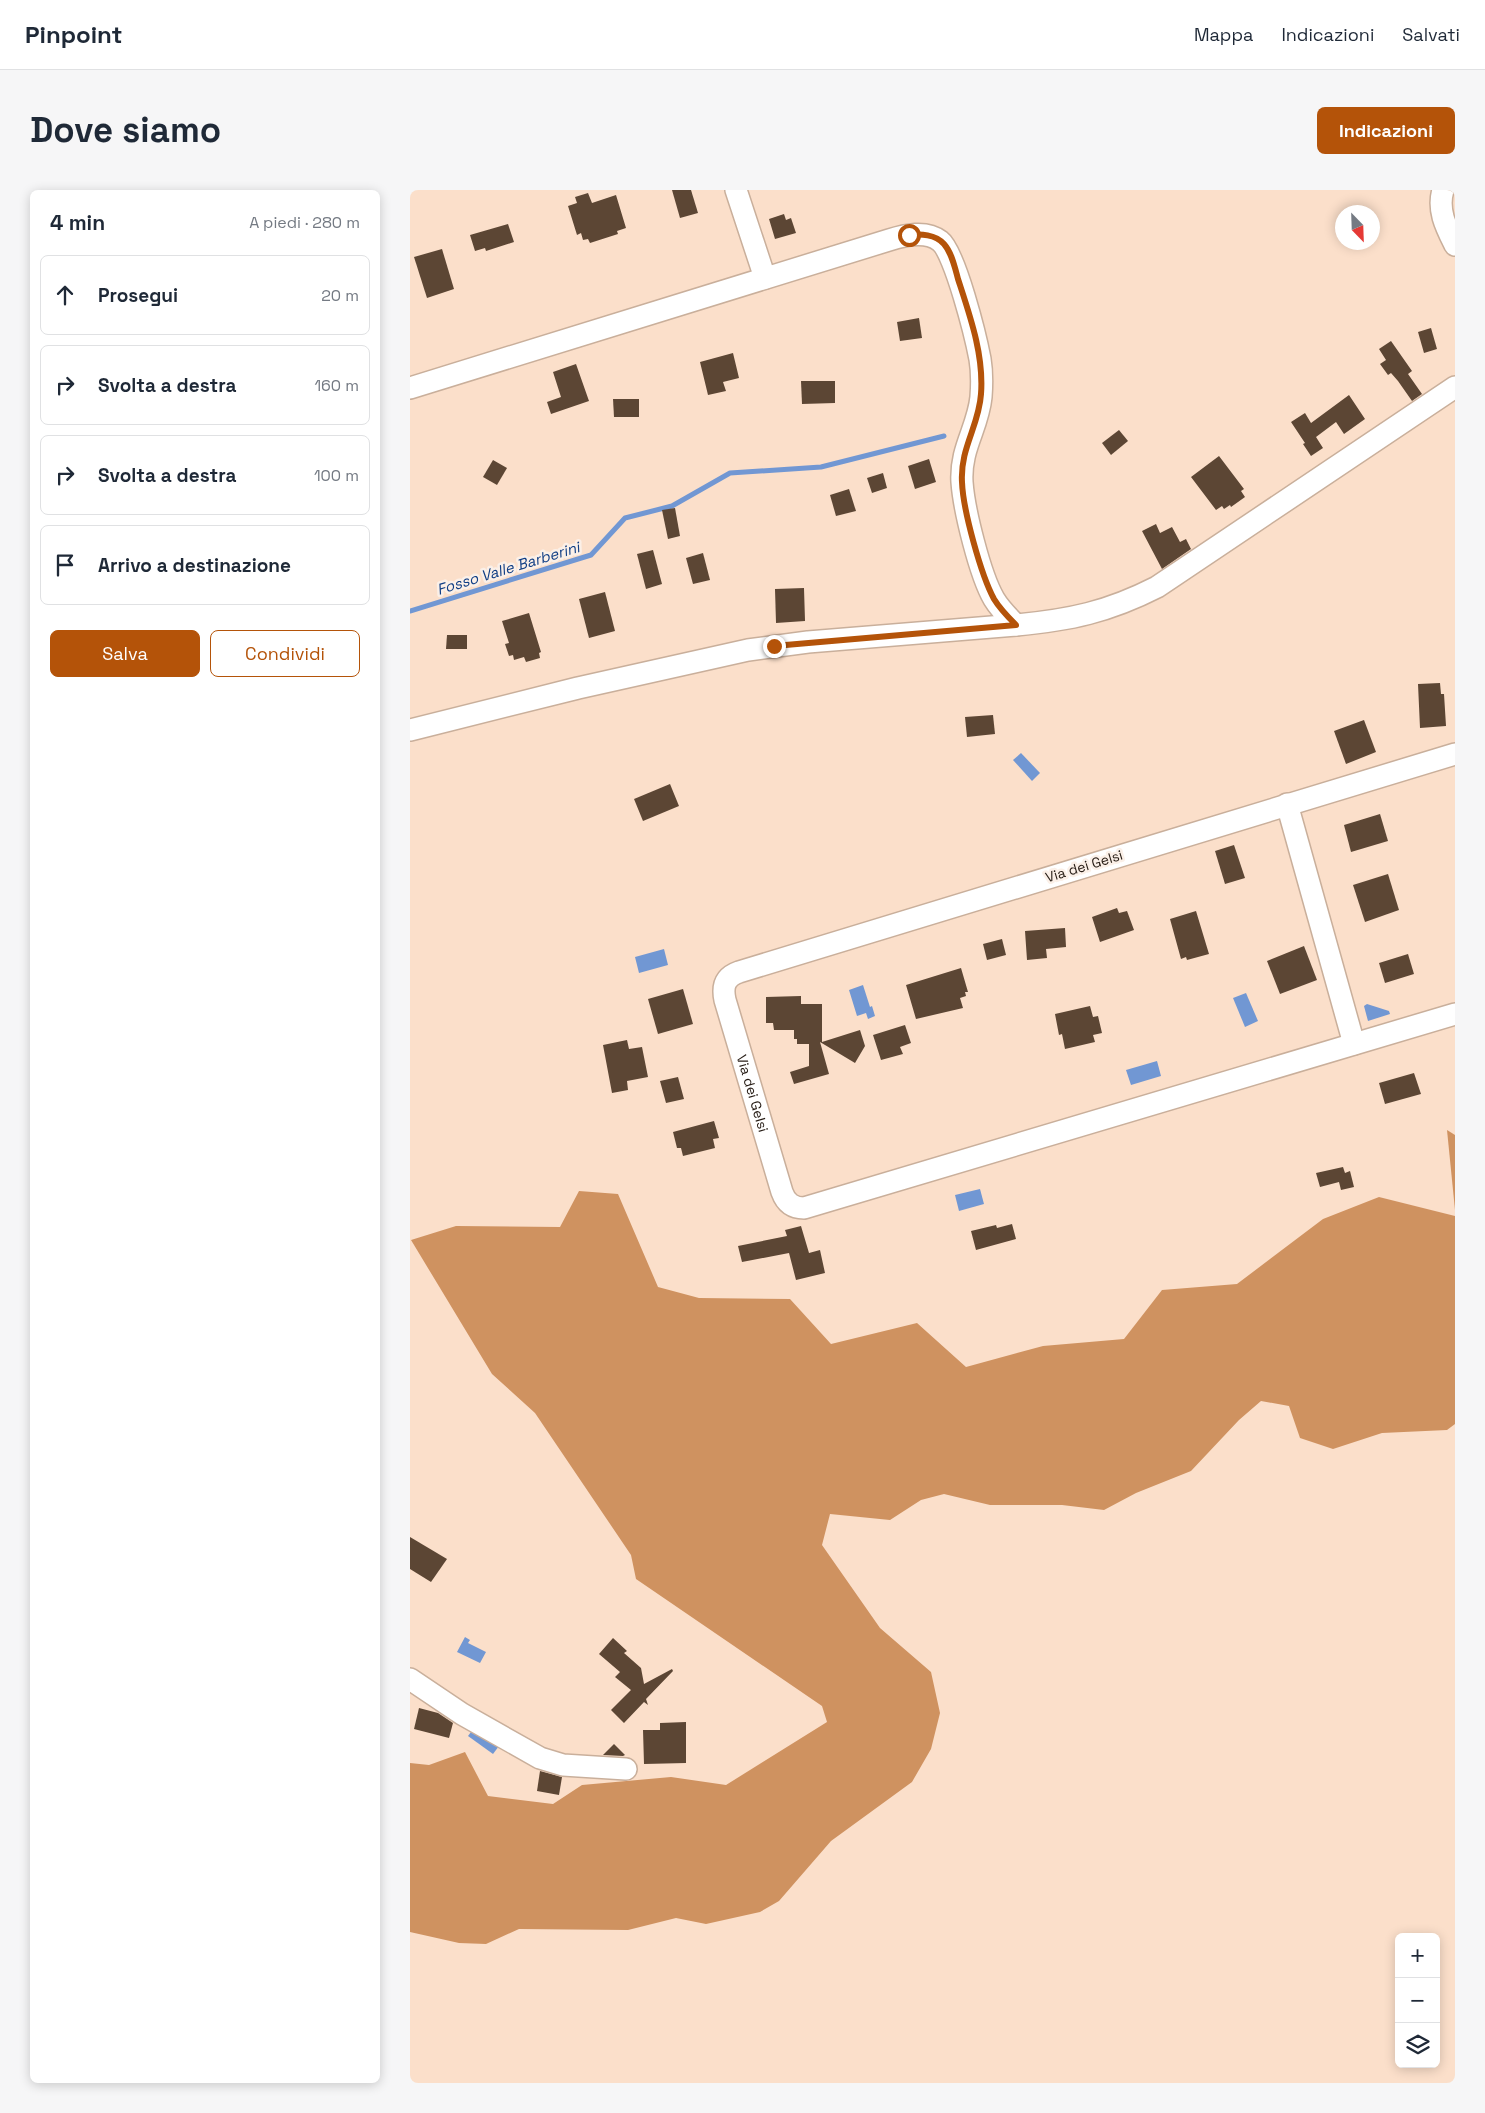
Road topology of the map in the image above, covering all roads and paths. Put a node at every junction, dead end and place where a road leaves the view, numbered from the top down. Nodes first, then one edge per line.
1 (736, 190) edge
2 (1443, 190) edge
3 (1455, 245) edge
4 (765, 278) junction
5 (1455, 387) edge
6 (410, 388) edge
7 (1016, 625) junction
8 (410, 730) edge
9 (1455, 754) edge
10 (1287, 804) junction
11 (1455, 1014) edge
12 (1354, 1044) junction
13 (410, 1679) edge
14 (626, 1769) dead end

1 - 4 street
2 - 3 street
4 - 6 street
4 - 7 street
5 - 7 street
7 - 8 street
9 - 10 street, Via dei Gelsi
10 - 12 street
10 - 12 street, Via dei Gelsi
11 - 12 street, Via dei Gelsi
13 - 14 street

